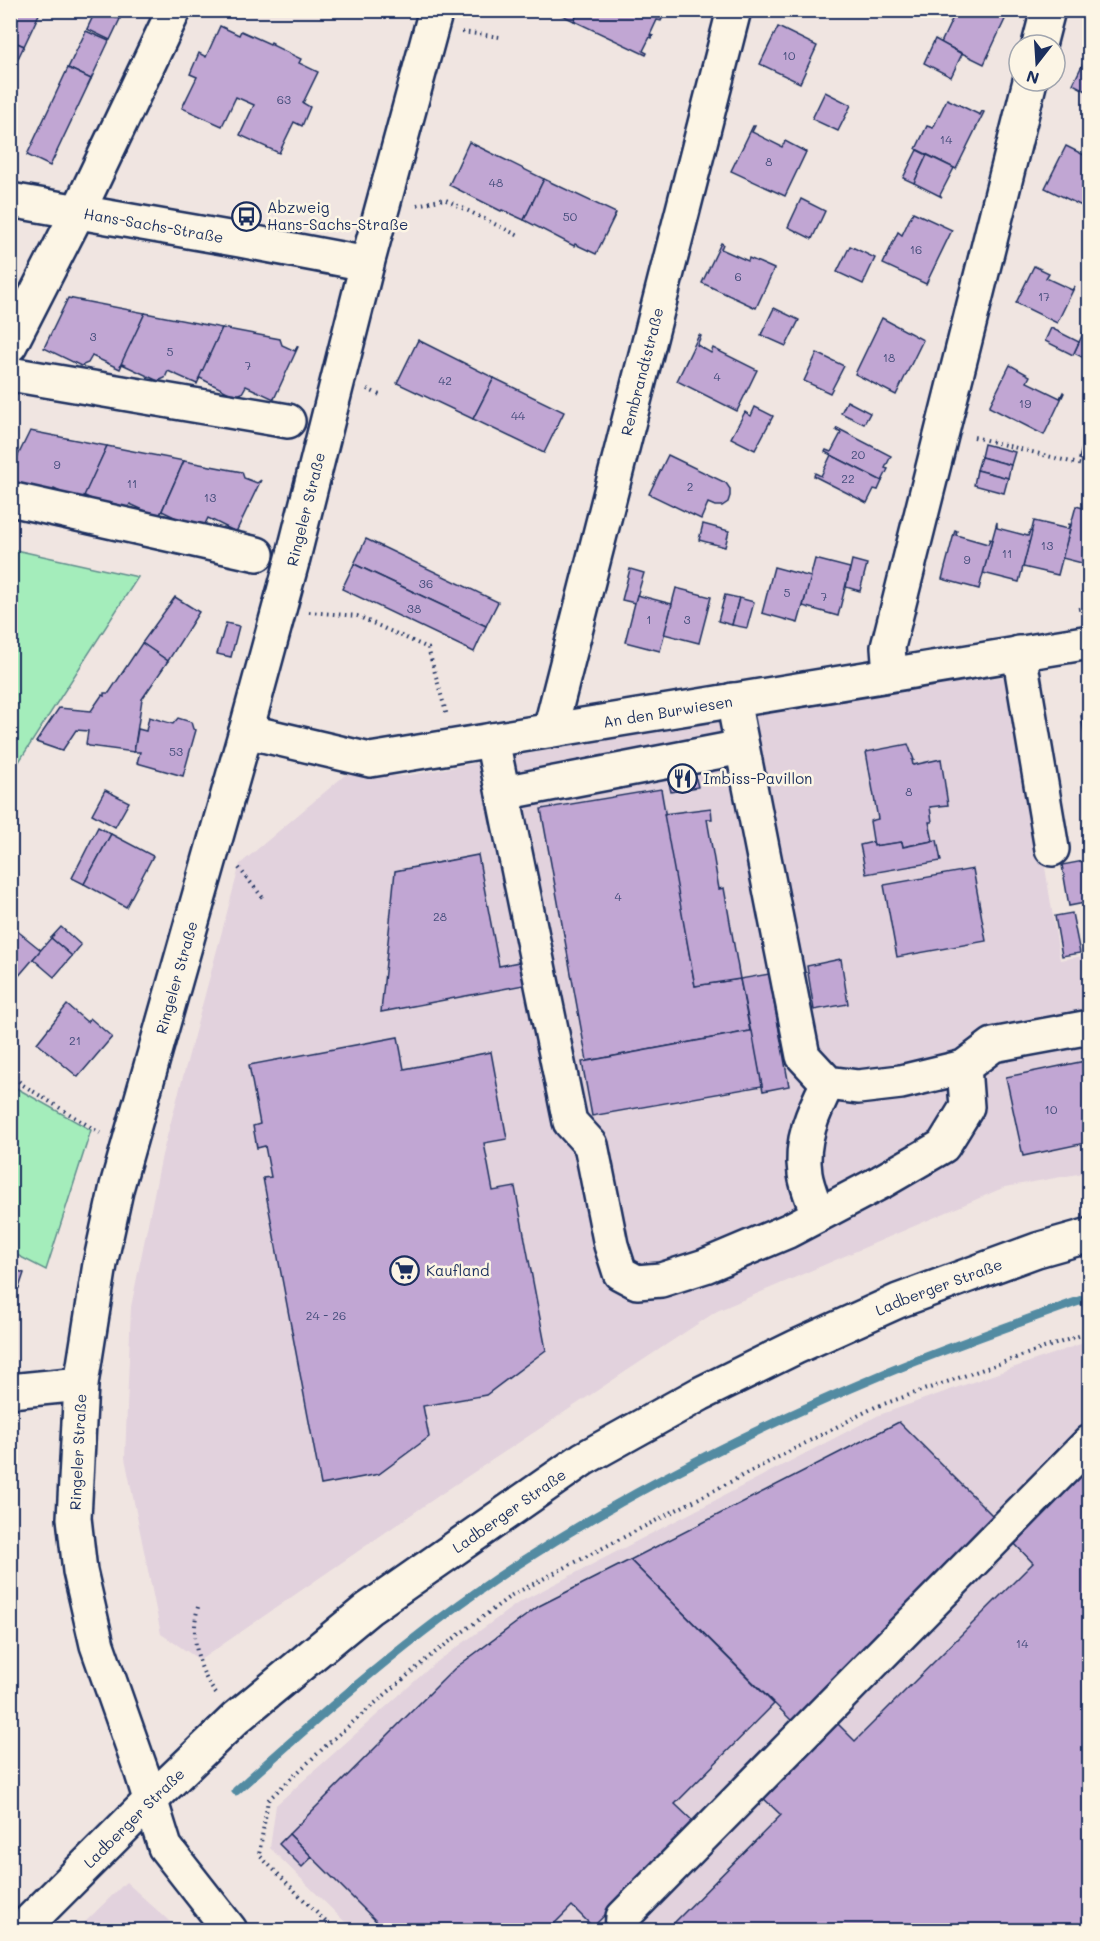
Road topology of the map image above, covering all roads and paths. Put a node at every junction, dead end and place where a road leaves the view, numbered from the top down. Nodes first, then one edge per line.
1 (436, 10) edge
2 (734, 10) edge
3 (1048, 10) edge
4 (165, 14) edge
5 (1043, 33) edge
6 (1027, 93) edge
7 (10, 200) edge
8 (383, 206) junction
9 (78, 212) junction
10 (521, 237) dead end
11 (367, 264) junction
12 (10, 345) edge
13 (10, 374) edge
14 (288, 421) dead end
15 (942, 429) junction
16 (1089, 467) edge
17 (10, 499) edge
18 (257, 554) dead end
19 (279, 607) junction
20 (1089, 642) edge
21 (1019, 653) junction
22 (890, 674) junction
23 (733, 700) junction
24 (550, 730) junction
25 (246, 731) junction
26 (492, 740) junction
27 (455, 746) junction
28 (742, 747) junction
29 (503, 793) junction
30 (1052, 849) dead end
31 (1089, 1027) edge
32 (964, 1067) junction
33 (10, 1073) edge
34 (828, 1083) junction
35 (129, 1142) junction
36 (818, 1215) junction
37 (1089, 1235) edge
38 (1089, 1332) edge
39 (81, 1384) junction
40 (10, 1391) edge
41 (1089, 1442) edge
42 (198, 1607) dead end
43 (220, 1698) dead end
44 (150, 1801) junction
45 (21, 1930) edge
46 (230, 1930) edge
47 (334, 1930) edge
48 (622, 1930) edge

1 - 8 street, Ringeler Straße
2 - 24 street, Rembrandtstraße
3 - 5 street
4 - 9 street
6 - 15 street
7 - 9 street, Hans-Sachs-Straße
8 - 10 path
8 - 11 street, Ringeler Straße
9 - 11 street, Hans-Sachs-Straße
9 - 12 street
11 - 19 street, Ringeler Straße
13 - 14 street
15 - 16 path
15 - 22 street
17 - 18 street
19 - 25 street, Ringeler Straße
19 - 27 path
20 - 21 street, An den Burwiesen
21 - 22 street, An den Burwiesen
21 - 30 street
22 - 23 street, An den Burwiesen
23 - 24 street, An den Burwiesen
23 - 28 street
24 - 26 street, An den Burwiesen
25 - 27 street, An den Burwiesen
25 - 35 street, Ringeler Straße
26 - 27 street, An den Burwiesen
26 - 29 street
28 - 29 street
28 - 34 street
29 - 36 street
31 - 32 street
32 - 34 street
32 - 36 street
33 - 35 path
34 - 36 street
35 - 39 street, Ringeler Straße
37 - 44 street, Ladberger Straße
38 - 47 path
39 - 40 street
39 - 44 street, Ringeler Straße
41 - 48 street
42 - 43 path
44 - 45 street, Ladberger Straße
44 - 46 street, Ringeler Straße

